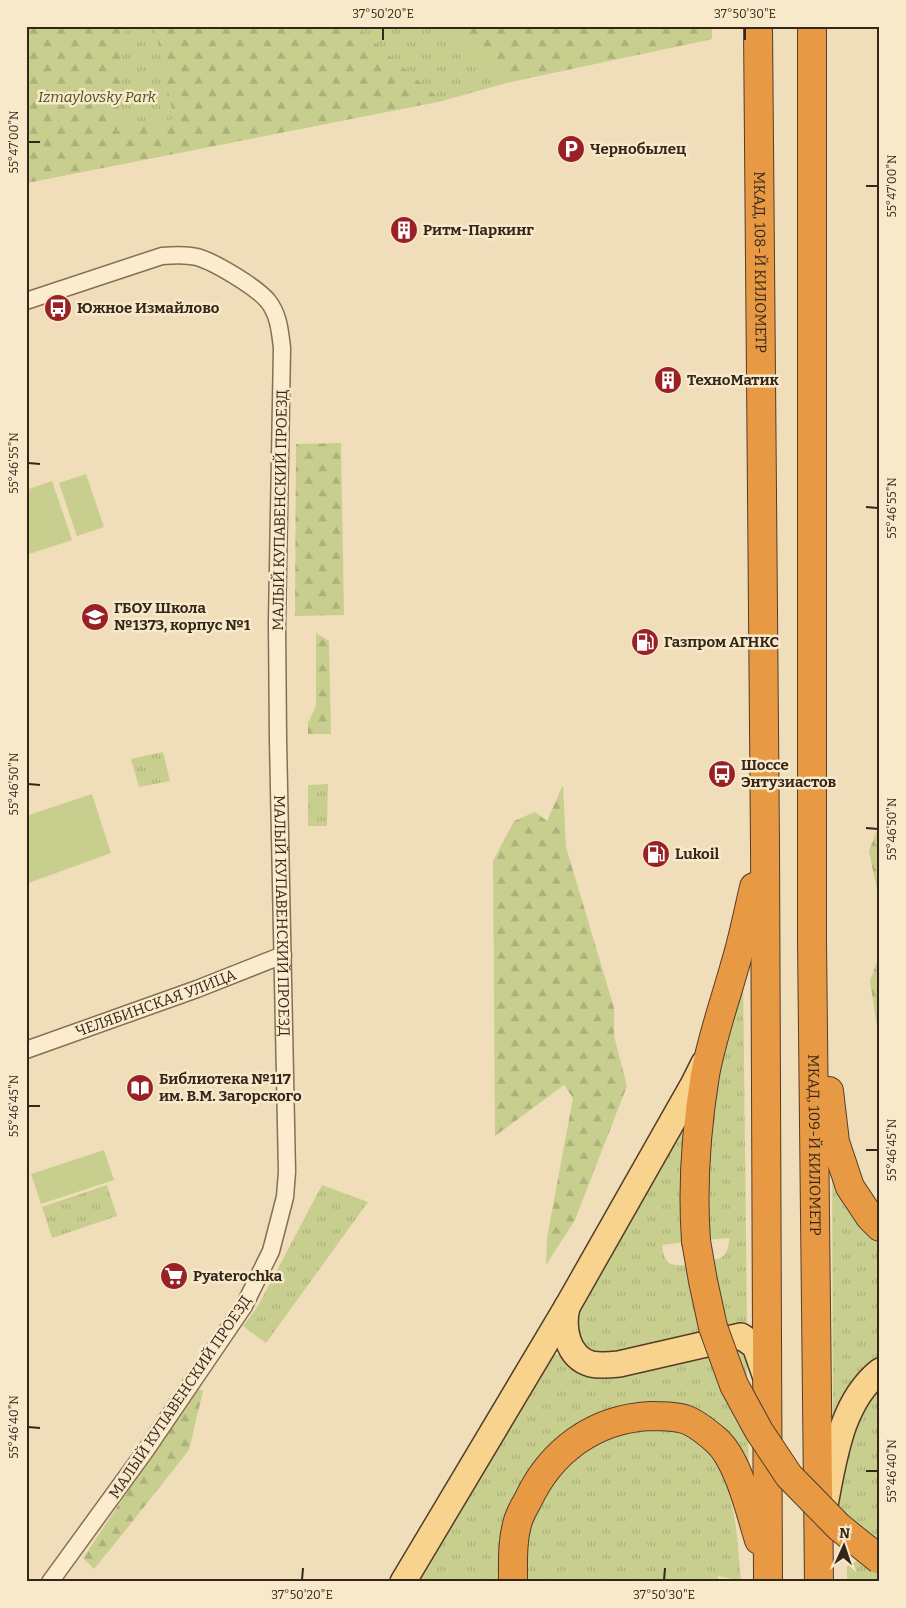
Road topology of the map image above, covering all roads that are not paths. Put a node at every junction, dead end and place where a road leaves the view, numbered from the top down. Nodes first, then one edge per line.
1 (758, 26) edge
2 (812, 26) edge
3 (26, 301) edge
4 (765, 844) junction
5 (812, 940) junction
6 (284, 955) junction
7 (712, 1045) junction
8 (26, 1050) edge
9 (880, 1227) edge
10 (567, 1307) junction
11 (880, 1371) edge
12 (767, 1381) junction
13 (880, 1560) edge
14 (818, 1562) edge
15 (767, 1574) edge
16 (50, 1582) edge
17 (403, 1582) edge
18 (513, 1582) edge

1 - 4 highway, МКАД, 108-Й КИЛОМЕТР
2 - 5 highway, МКАД, 109-Й КИЛОМЕТР
3 - 6 street, МАЛЫЙ КУПАВЕНСКИЙ ПРОЕЗД
4 - 7 highway
4 - 12 highway
5 - 9 highway
5 - 14 highway, МКАД, 109-Й КИЛОМЕТР
6 - 8 street, ЧЕЛЯБИНСКАЯ УЛИЦА
6 - 16 street, МАЛЫЙ КУПАВЕНСКИЙ ПРОЕЗД
7 - 10 main road
7 - 13 highway, bridge
10 - 12 main road
10 - 17 main road
11 - 14 main road
12 - 15 highway
15 - 18 highway

